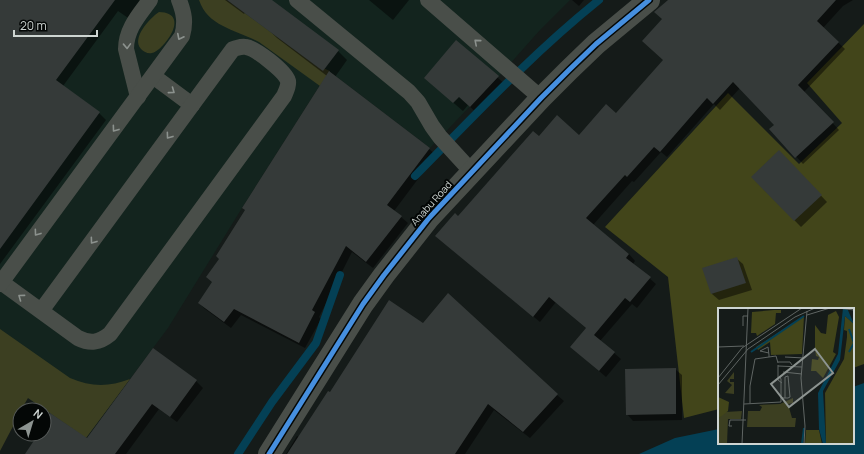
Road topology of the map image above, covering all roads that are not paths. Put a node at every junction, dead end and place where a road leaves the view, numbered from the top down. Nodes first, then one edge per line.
1 (150, 0) edge
2 (179, 0) edge
3 (297, 0) edge
4 (428, 0) edge
5 (649, 0) edge
6 (153, 76) junction
7 (138, 97) junction
8 (541, 98) junction
9 (192, 105) junction
10 (472, 172) junction
11 (1, 283) edge
12 (41, 311) junction
13 (269, 454) edge

1 -> 7 lane
2 -> 6 lane
3 - 10 lane
8 -> 4 lane
5 - 8 street, Anabu Road
6 - 7 lane
6 -> 9 lane
7 -> 11 lane
8 - 10 street, Anabu Road
9 -> 12 lane
9 - 12 lane
10 - 13 street, Anabu Road
12 -> 11 lane

